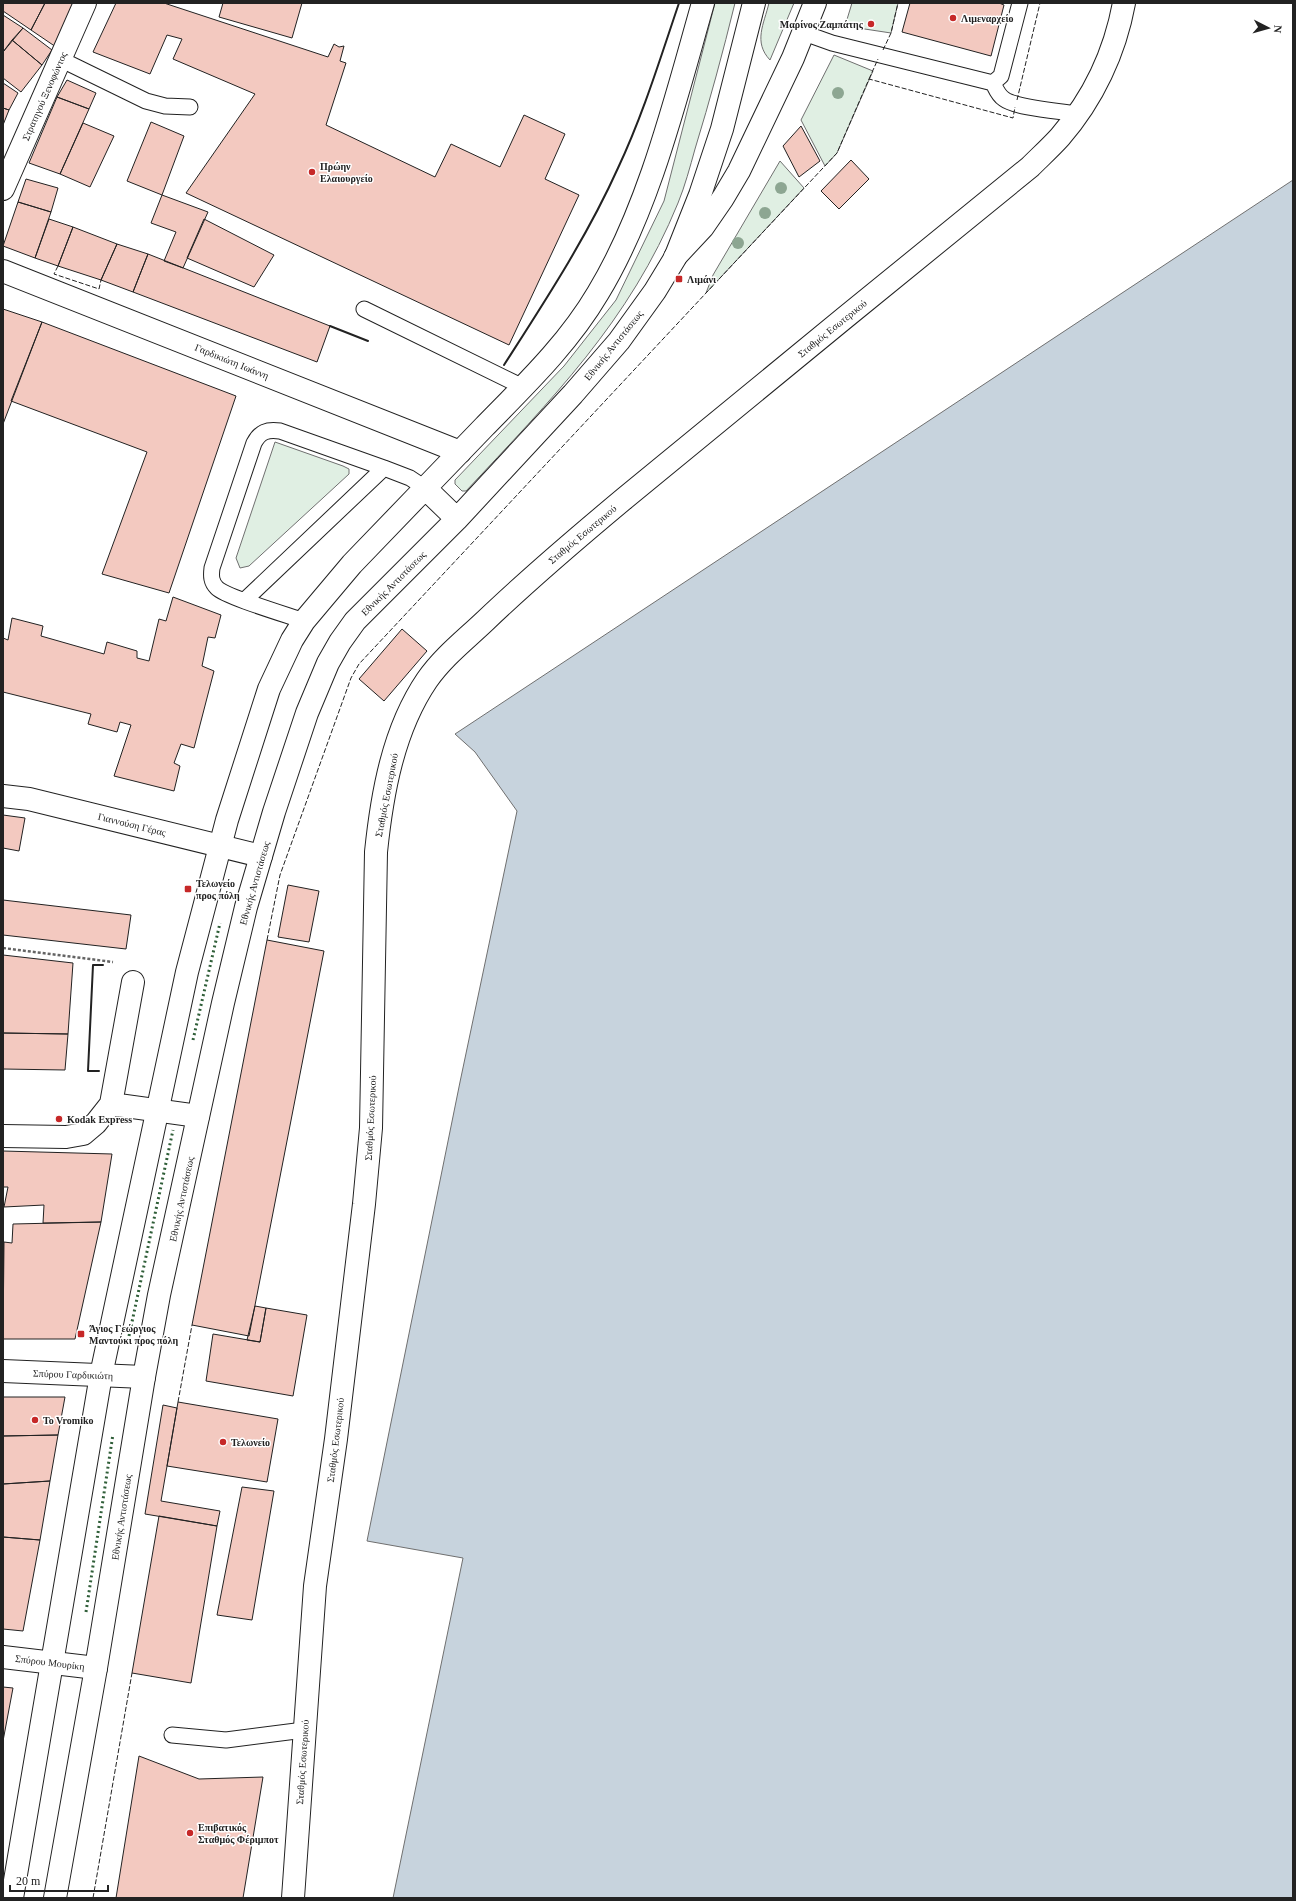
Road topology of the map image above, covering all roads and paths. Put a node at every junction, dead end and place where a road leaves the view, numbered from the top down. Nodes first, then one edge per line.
1 (85, 3) edge
2 (703, 3) edge
3 (754, 3) edge
4 (815, 3) edge
5 (1020, 3) edge
6 (1124, 3) edge
7 (804, 33) junction
8 (60, 59) junction
9 (993, 83) junction
10 (190, 107) dead end
11 (1077, 114) junction
12 (3, 189) edge
13 (675, 258) junction
14 (3, 271) edge
15 (364, 309) dead end
16 (523, 387) junction
17 (460, 452) junction
18 (384, 468) junction
19 (425, 488) junction
20 (457, 519) junction
21 (245, 600) junction
22 (304, 621) junction
23 (3, 796) edge
24 (220, 846) junction
25 (261, 856) junction
26 (3, 948) edge
27 (119, 963) dead end
28 (133, 982) dead end
29 (111, 1104) junction
30 (156, 1110) junction
31 (198, 1116) junction
32 (3, 1136) edge
33 (3, 1371) edge
34 (101, 1375) junction
35 (144, 1377) junction
36 (3, 1657) edge
37 (51, 1662) junction
38 (96, 1668) junction
39 (304, 1730) junction
40 (172, 1735) dead end
41 (12, 1898) edge
42 (55, 1898) edge
43 (293, 1898) edge

1 - 8 main road, Στρατηγού Ξενοφώντος
2 - 16 main road
3 - 13 main road, Εθνικής Αντιστάσεως
4 - 7 main road
5 - 9 lane
6 - 11 main road, Σταθμός Εσωτερικού
7 - 9 lane
7 - 13 main road
8 - 10 lane
8 - 12 main road, Στρατηγού Ξενοφώντος
9 - 11 lane
11 - 39 main road, Σταθμός Εσωτερικού
13 - 20 main road, Εθνικής Αντιστάσεως
14 - 17 main road, Γαρδικιώτη Ιωάννη
15 - 16 lane
16 - 17 main road
17 - 19 main road
18 - 19 lane
18 - 21 lane
18 - 21 lane
19 - 20 main road
19 - 22 main road
20 - 25 main road, Εθνικής Αντιστάσεως
21 - 22 lane
22 - 24 main road
23 - 24 main road, Γιαννούση Γέρας
24 - 25 main road, Γιαννούση Γέρας
24 - 30 main road
25 - 31 main road, Εθνικής Αντιστάσεως
26 - 27 path
28 - 29 main road
29 - 30 main road
29 - 32 main road
30 - 31 main road
30 - 34 main road
31 - 35 main road, Εθνικής Αντιστάσεως
33 - 34 main road, Σπύρου Γαρδικιώτη
34 - 35 main road, Σπύρου Γαρδικιώτη
34 - 37 main road
35 - 38 main road, Εθνικής Αντιστάσεως
36 - 37 main road, Σπύρου Μουρίκη
37 - 38 main road, Σπύρου Μουρίκη
37 - 41 main road
38 - 42 main road, Εθνικής Αντιστάσεως
39 - 40 lane
39 - 43 main road, Σταθμός Εσωτερικού

